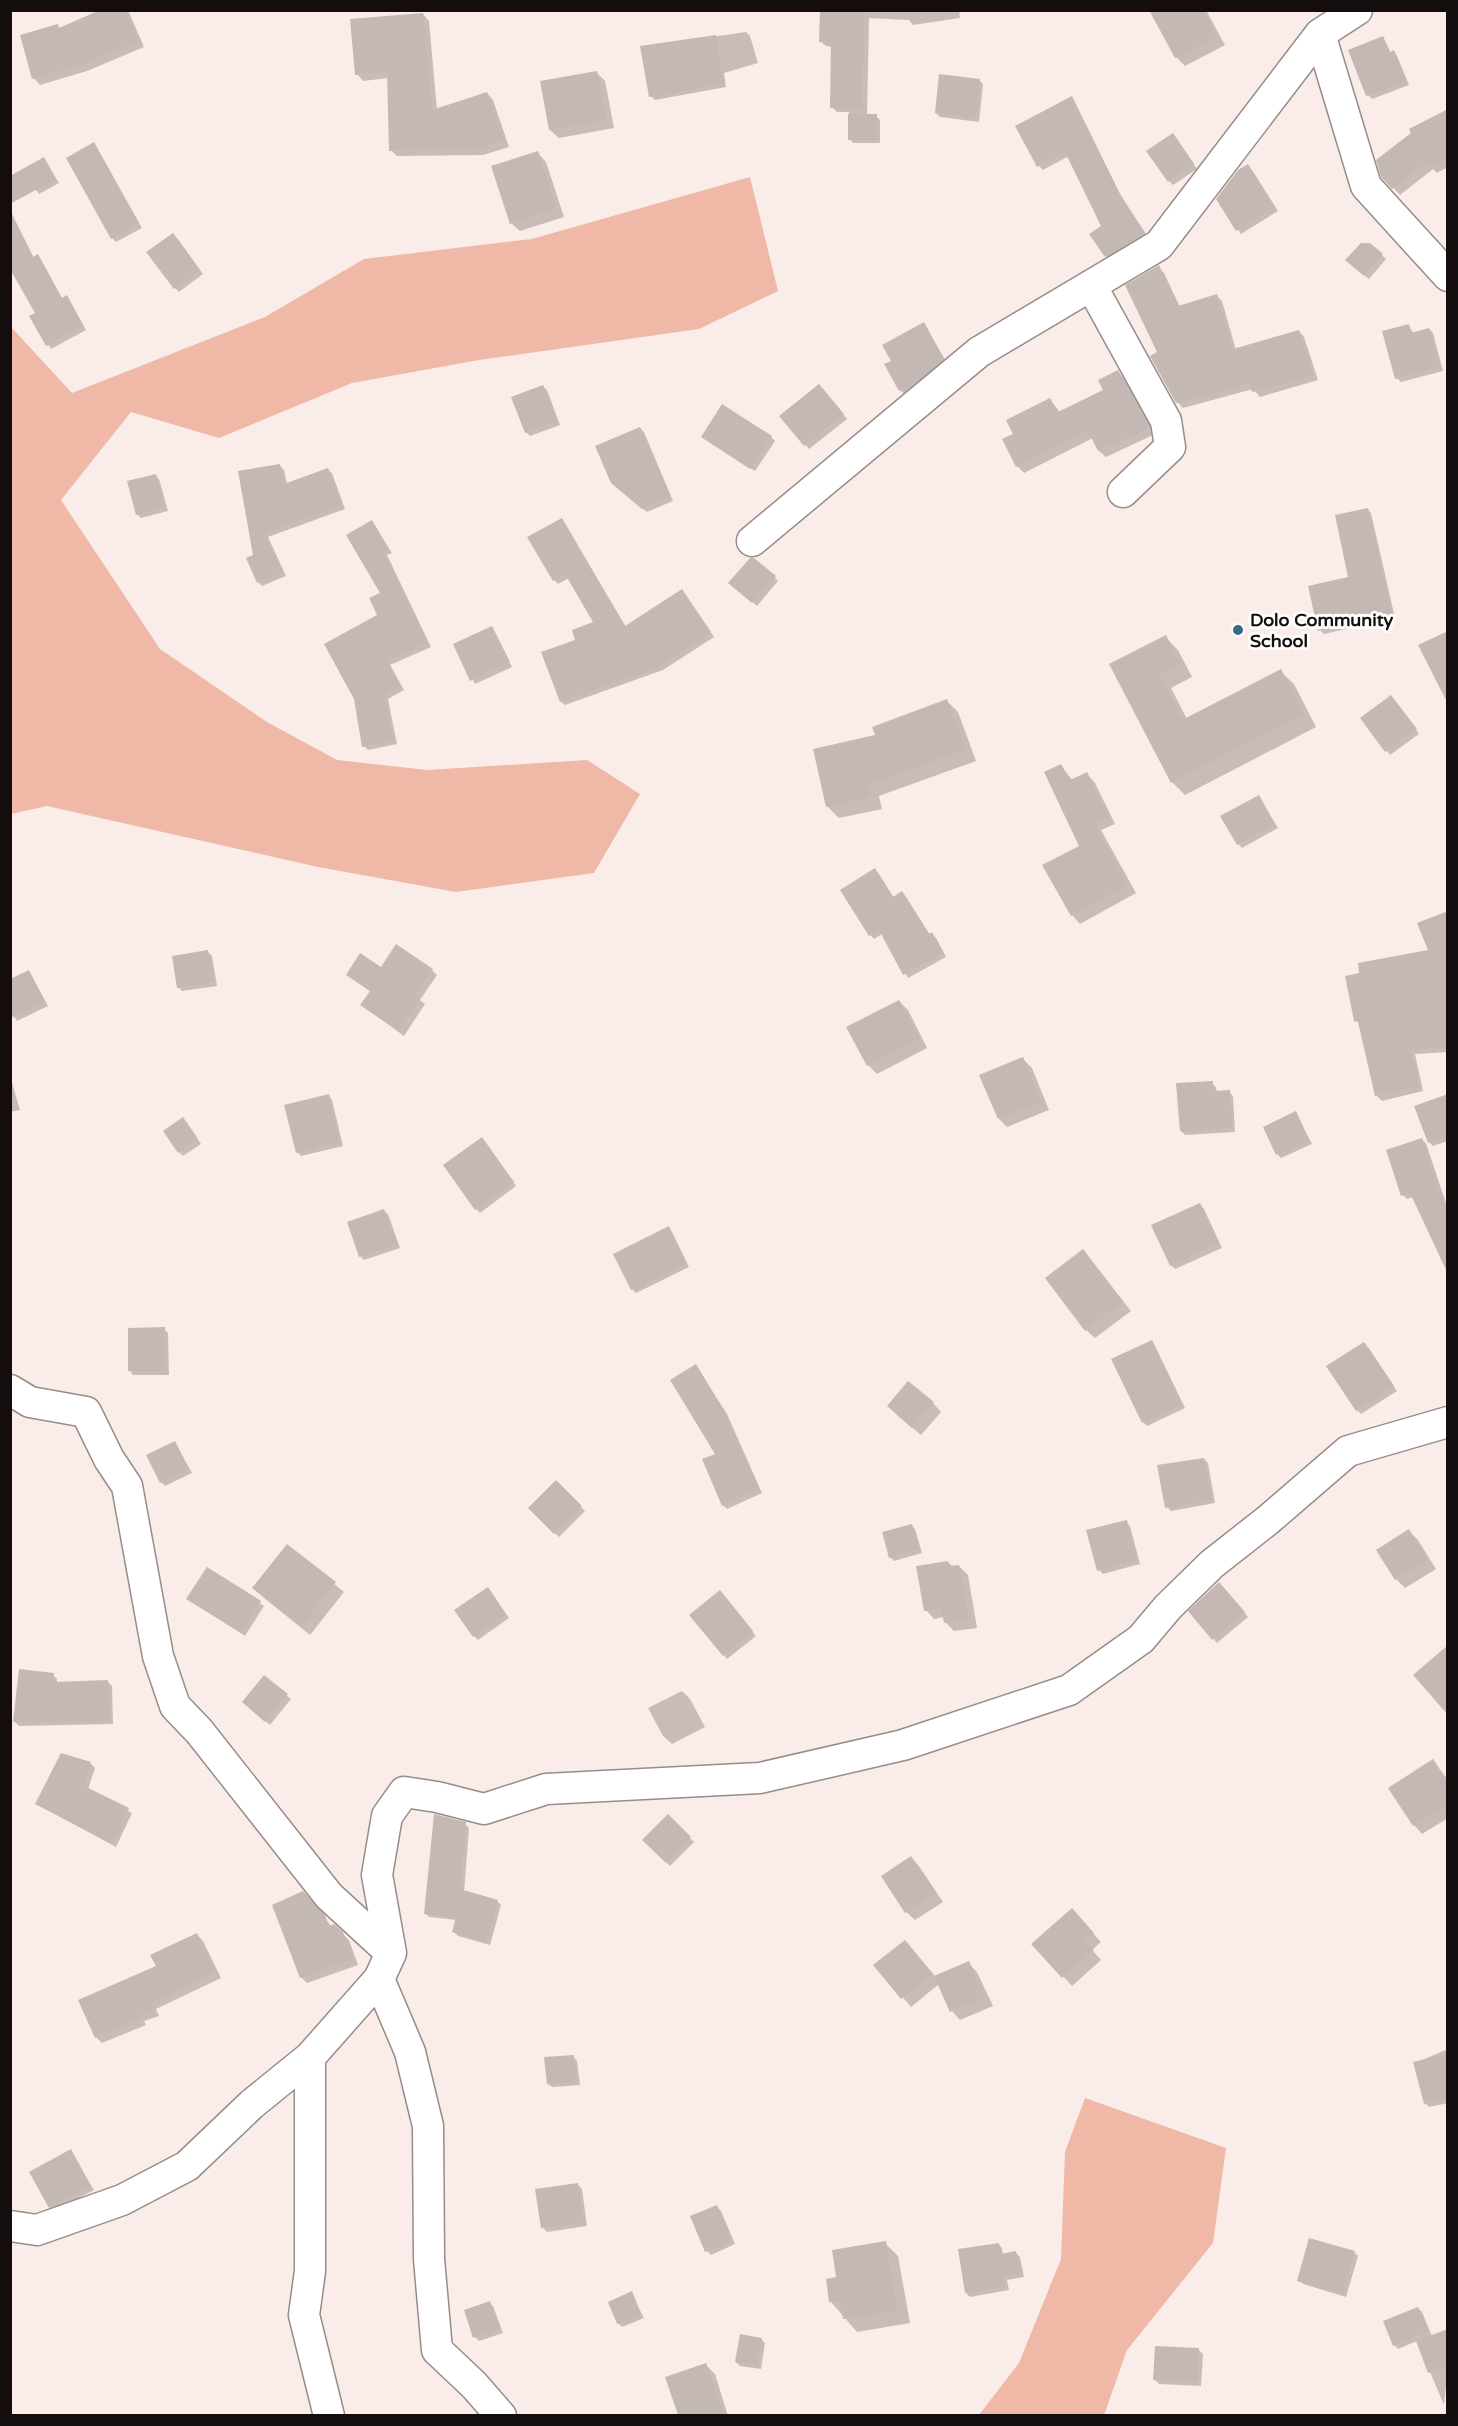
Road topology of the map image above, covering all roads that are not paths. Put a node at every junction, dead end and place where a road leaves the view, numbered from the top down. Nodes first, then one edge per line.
1 (1357, 10) edge
2 (1320, 34) junction
3 (1448, 276) edge
4 (1092, 286) junction
5 (1123, 492) dead end
6 (752, 541) dead end
7 (10, 1390) edge
8 (1448, 1422) edge
9 (385, 1966) junction
10 (310, 2057) junction
11 (10, 2226) edge
12 (329, 2415) edge
13 (501, 2415) edge

1 - 2 street
2 - 3 street
2 - 4 street
4 - 5 street
4 - 6 street
7 - 9 street
8 - 9 street
9 - 10 street
9 - 13 street
10 - 11 street
10 - 12 street

